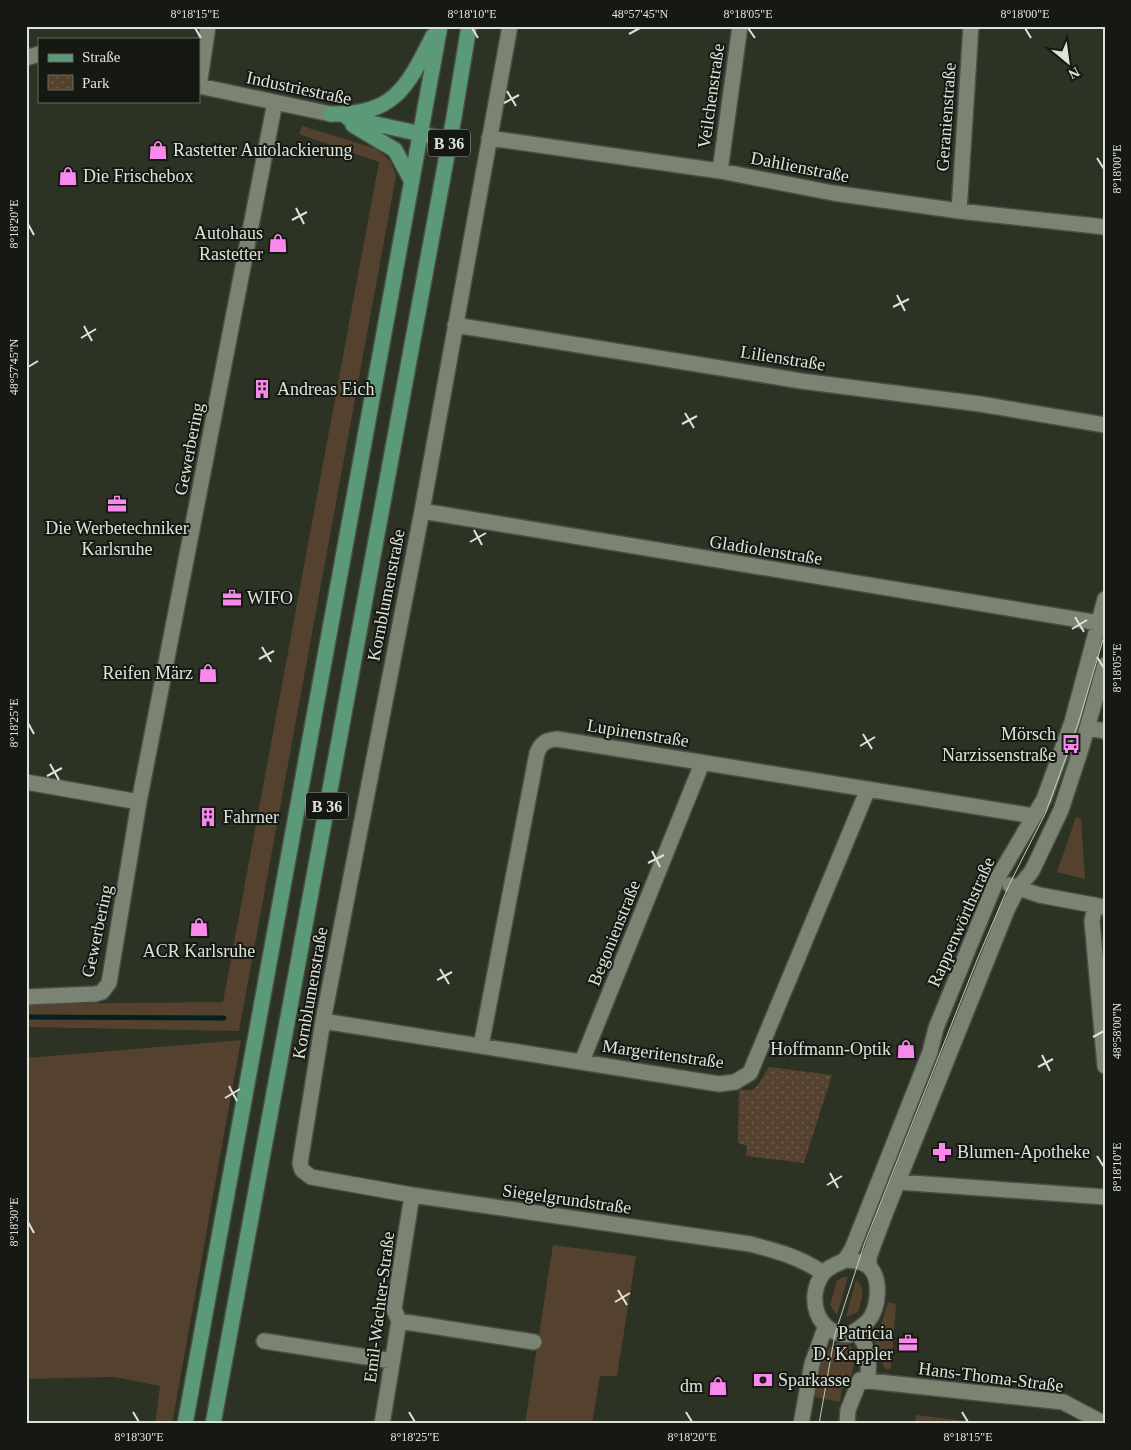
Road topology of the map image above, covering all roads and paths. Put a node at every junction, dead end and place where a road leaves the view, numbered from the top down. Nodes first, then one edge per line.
1 (208, 26) edge
2 (439, 26) edge
3 (469, 26) edge
4 (510, 26) edge
5 (740, 26) edge
6 (971, 26) edge
7 (38, 54) edge
8 (26, 58) edge
9 (200, 79) edge
10 (200, 86) edge
11 (275, 102) junction
12 (332, 114) junction
13 (419, 134) junction
14 (489, 138) junction
15 (449, 140) junction
16 (720, 171) junction
17 (410, 178) junction
18 (959, 211) junction
19 (1105, 227) edge
20 (455, 325) junction
21 (1105, 425) edge
22 (422, 512) junction
23 (1105, 599) edge
24 (1102, 623) edge
25 (1105, 665) edge
26 (1087, 728) junction
27 (1105, 731) edge
28 (701, 762) junction
29 (26, 782) edge
30 (868, 789) junction
31 (139, 802) junction
32 (1034, 816) junction
33 (997, 879) junction
34 (1018, 888) junction
35 (1100, 906) edge
36 (26, 997) edge
37 (322, 1020) junction
38 (481, 1046) junction
39 (582, 1061) junction
40 (1105, 1066) edge
41 (302, 1170) joint
42 (898, 1182) junction
43 (412, 1195) junction
44 (1105, 1197) edge
45 (845, 1260) junction
46 (869, 1267) junction
47 (823, 1273) junction
48 (399, 1321) junction
49 (825, 1328) junction
50 (855, 1331) junction
51 (264, 1341) dead end
52 (534, 1342) dead end
53 (392, 1361) junction
54 (868, 1380) junction
55 (185, 1424) edge
56 (213, 1424) edge
57 (382, 1424) edge
58 (801, 1424) edge
59 (847, 1424) edge
60 (1105, 1424) edge

1 - 9 street, Industriestraße
2 - 12 main road
2 - 13 main road, B 36
3 - 15 main road, B 36
4 - 14 street, Kornblumenstraße
5 - 16 street, Veilchenstraße
6 - 18 street, Geranienstraße
7 - 8 street
10 - 11 street, Industriestraße
11 - 12 street, Industriestraße
11 - 31 street, Gewerbering
12 - 13 main road, Industriestraße
12 - 17 main road
13 - 15 main road, Industriestraße
13 - 17 main road, B 36
14 - 16 street, Dahlienstraße
14 - 20 street, Kornblumenstraße
15 - 56 main road, B 36
16 - 18 street, Dahlienstraße
17 - 55 main road, B 36
18 - 19 street, Dahlienstraße
20 - 21 street, Lilienstraße
20 - 22 street, Kornblumenstraße
22 - 24 street, Gladiolenstraße
22 - 37 street, Kornblumenstraße
23 - 24 street, Rappenwörthstraße
24 - 32 street, Rappenwörthstraße
25 - 26 street, Rappenwörthstraße
26 - 27 street
26 - 34 street, Rappenwörthstraße
28 - 30 street, Lupinenstraße
28 - 38 street, Lupinenstraße
28 - 39 street, Begonienstraße
29 - 31 street
30 - 32 street, Lupinenstraße
30 - 39 street, Margeritenstraße
31 - 36 street, Gewerbering
32 - 33 street, Rappenwörthstraße
33 - 34 street
33 - 45 street, Rappenwörthstraße
34 - 35 street
34 - 42 street, Rappenwörthstraße
35 - 40 street
37 - 38 street, Margeritenstraße
37 - 41 street, Kornblumenstraße
38 - 39 street, Margeritenstraße
41 - 43 street, Siegelgrundstraße
42 - 44 street
42 - 46 street, Rappenwörthstraße
43 - 47 street, Siegelgrundstraße
43 - 48 street, Emil-Wachter-Straße
45 - 46 street
45 - 47 street
46 - 50 street
47 - 49 street
48 - 52 street
48 - 53 street, Emil-Wachter-Straße
49 - 50 street
49 - 58 street
50 - 54 street
51 - 53 street
53 - 57 street, Emil-Wachter-Straße
54 - 59 street
54 - 60 street, Hans-Thoma-Straße

